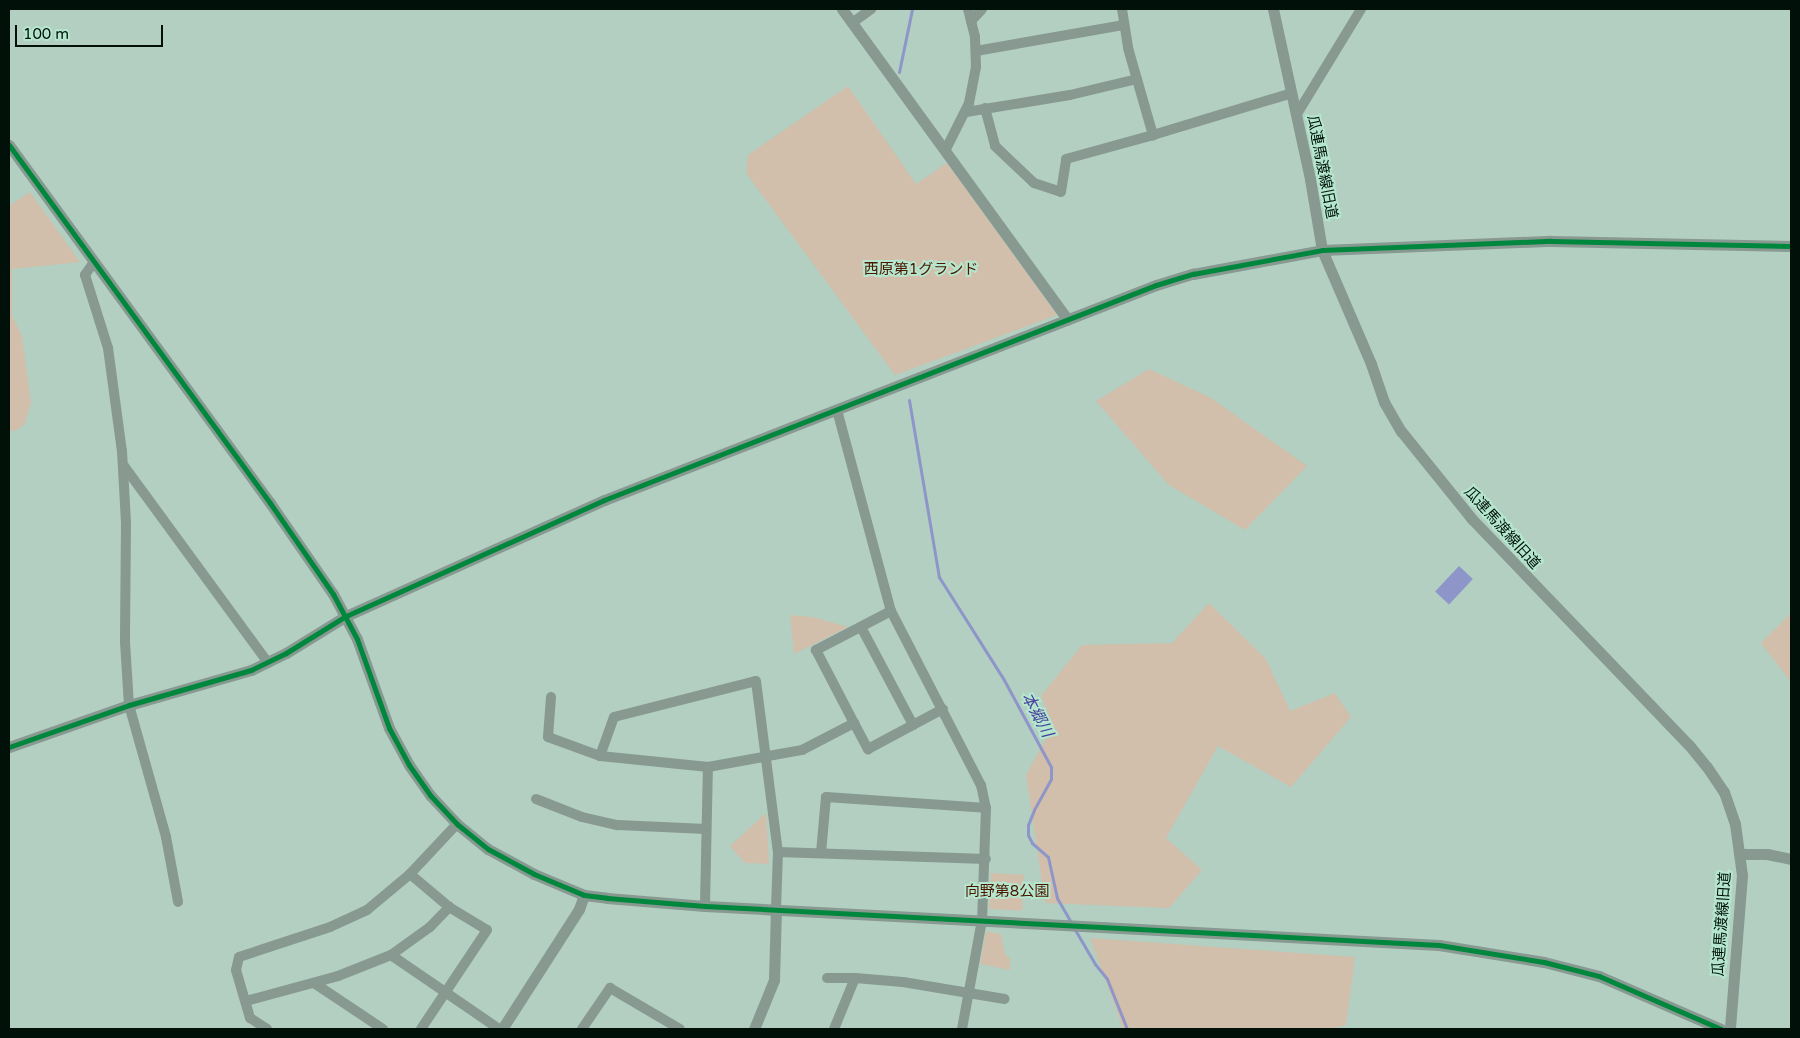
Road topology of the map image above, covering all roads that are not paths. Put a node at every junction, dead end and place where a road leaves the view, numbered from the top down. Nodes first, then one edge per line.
1 (842, 9) edge
2 (871, 9) edge
3 (968, 9) edge
4 (982, 9) edge
5 (1122, 9) edge
6 (1273, 9) edge
7 (1361, 9) edge
8 (971, 21) junction
9 (852, 23) junction
10 (1123, 25) junction
11 (976, 51) junction
12 (1138, 79) junction
13 (1292, 94) junction
14 (985, 108) junction
15 (966, 112) junction
16 (1297, 114) junction
17 (1154, 136) junction
18 (9, 145) edge
19 (946, 149) junction
20 (1791, 246) edge
21 (1322, 250) junction
22 (94, 262) junction
23 (1068, 320) junction
24 (837, 410) junction
25 (123, 465) junction
26 (890, 611) junction
27 (346, 616) junction
28 (861, 627) junction
29 (268, 663) junction
30 (551, 697) dead end
31 (129, 705) junction
32 (943, 709) junction
33 (854, 724) junction
34 (913, 725) junction
35 (9, 747) edge
36 (600, 756) junction
37 (766, 756) junction
38 (708, 767) junction
39 (536, 799) dead end
40 (986, 808) junction
41 (457, 824) junction
42 (706, 829) junction
43 (778, 852) junction
44 (821, 853) junction
45 (1740, 854) junction
46 (986, 859) junction
47 (1791, 859) edge
48 (410, 874) junction
49 (584, 894) junction
50 (178, 902) dead end
51 (705, 906) junction
52 (450, 907) junction
53 (776, 909) junction
54 (982, 920) junction
55 (391, 956) junction
56 (827, 978) dead end
57 (855, 978) junction
58 (314, 983) junction
59 (445, 993) junction
60 (970, 993) junction
61 (1005, 999) dead end
62 (246, 1001) junction
63 (267, 1029) edge
64 (384, 1029) edge
65 (420, 1029) edge
66 (500, 1029) edge
67 (582, 1029) edge
68 (680, 1029) edge
69 (754, 1029) edge
70 (834, 1029) edge
71 (962, 1029) edge
72 (1721, 1029) edge
73 (1730, 1029) edge

1 - 9 street
2 - 9 street
3 - 8 street
4 - 8 street
5 - 10 street
6 - 13 street, 瓜連馬渡線旧道
7 - 16 street
8 - 11 street
9 - 19 street
10 - 11 street
10 - 12 street
11 - 15 street
12 - 14 street
12 - 17 street
13 - 16 street, 瓜連馬渡線旧道
13 - 17 street
14 - 15 street
14 - 17 street
15 - 19 street
16 - 21 street, 瓜連馬渡線旧道
18 - 22 street
19 - 23 street
20 - 21 street
21 - 23 street
21 - 45 street, 瓜連馬渡線旧道
22 - 25 street
22 - 27 street
23 - 24 street
24 - 26 street
24 - 27 street
25 - 29 street
25 - 31 street
26 - 28 street
26 - 32 street
27 - 29 street
27 - 41 street
28 - 33 street
28 - 34 street
29 - 31 street
30 - 36 street
31 - 35 street
31 - 50 street
32 - 34 street
32 - 40 street
33 - 34 street
33 - 37 street
36 - 37 street
36 - 38 street
37 - 38 street
37 - 43 street
38 - 42 street
39 - 42 street
40 - 44 street
40 - 46 street
41 - 48 street
41 - 49 street
42 - 51 street
43 - 44 street
43 - 53 street
44 - 46 street
45 - 47 street
45 - 73 street, 瓜連馬渡線旧道
46 - 54 street
48 - 52 street
48 - 62 street
49 - 51 street
49 - 66 street
51 - 53 street
52 - 55 street
52 - 59 street
53 - 54 street
53 - 69 street
54 - 60 street
54 - 72 street
55 - 58 street
55 - 59 street
56 - 57 street
57 - 60 street
57 - 70 street
58 - 62 street
58 - 64 street
59 - 65 street
59 - 66 street
60 - 61 street
60 - 71 street
62 - 63 street
67 - 68 street

